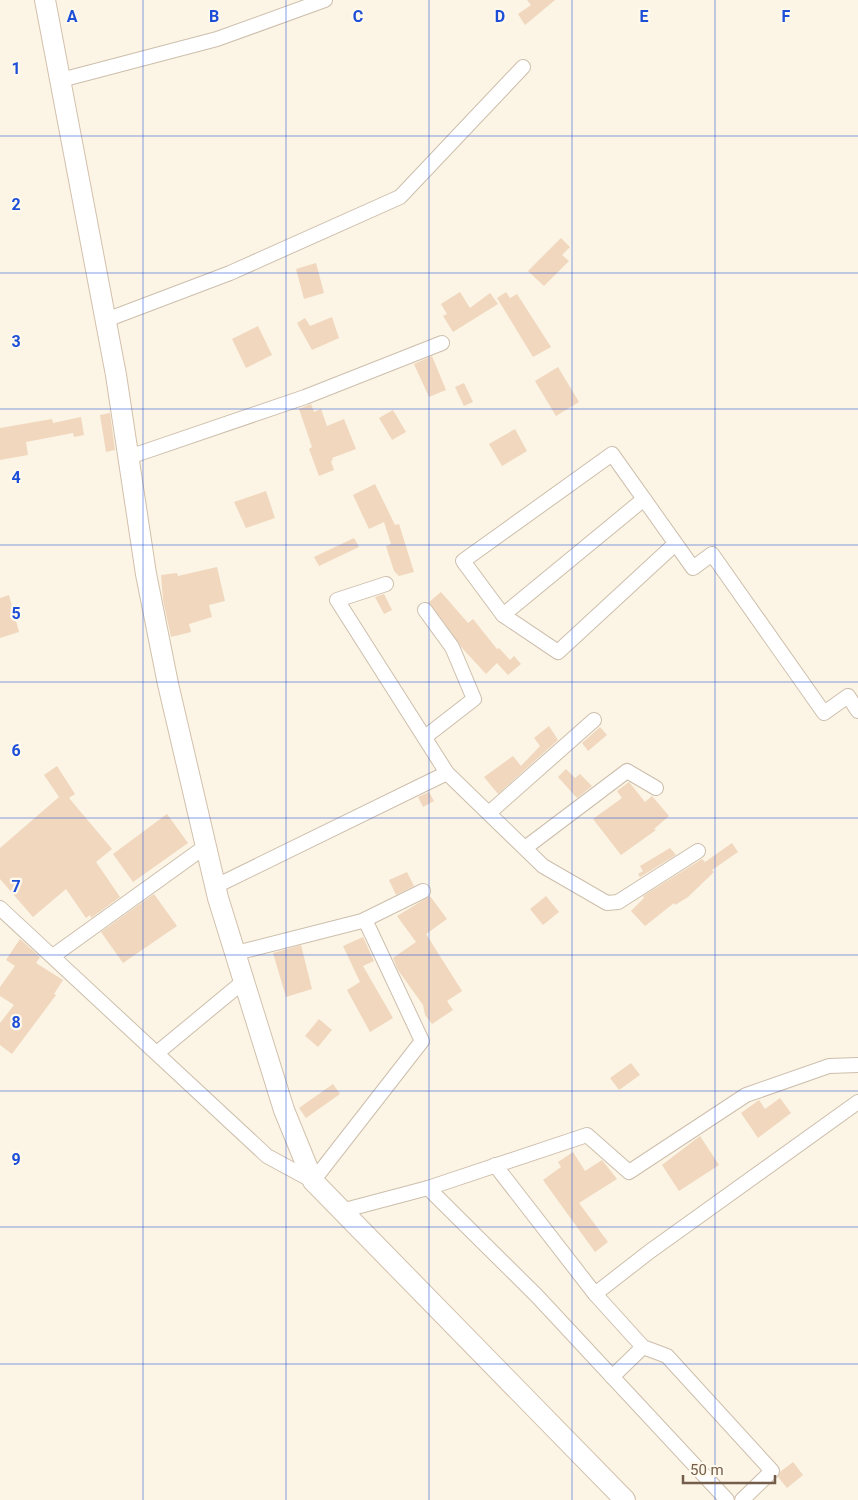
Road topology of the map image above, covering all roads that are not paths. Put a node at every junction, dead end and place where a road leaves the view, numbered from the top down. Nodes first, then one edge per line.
1 (46, 0) edge
2 (325, 0) edge
3 (523, 67) dead end
4 (61, 80) junction
5 (106, 320) junction
6 (442, 343) dead end
7 (129, 457) junction
8 (644, 499) junction
9 (675, 544) junction
10 (386, 584) dead end
11 (425, 610) dead end
12 (503, 615) junction
13 (858, 711) edge
14 (594, 720) dead end
15 (425, 737) junction
16 (447, 773) junction
17 (656, 788) dead end
18 (489, 813) junction
19 (206, 846) junction
20 (525, 848) junction
21 (698, 851) dead end
22 (216, 886) junction
23 (423, 891) dead end
24 (0, 908) edge
25 (367, 924) dead end
26 (236, 954) junction
27 (53, 956) junction
28 (244, 981) junction
29 (157, 1053) junction
30 (858, 1065) edge
31 (858, 1102) edge
32 (495, 1166) junction
33 (313, 1181) junction
34 (428, 1188) junction
35 (341, 1212) junction
36 (595, 1294) junction
37 (643, 1347) junction
38 (612, 1377) junction
39 (625, 1500) edge
40 (727, 1500) edge
41 (742, 1500) edge

1 - 4 street
2 - 4 street
3 - 5 street
4 - 5 street
5 - 7 street
6 - 7 street
7 - 19 street
8 - 9 street
8 - 12 street
8 - 12 street
9 - 12 street
9 - 13 street
10 - 15 street
11 - 15 street
14 - 18 street
15 - 16 street
16 - 18 street
16 - 22 street
17 - 20 street
18 - 20 street
19 - 22 street
19 - 27 street
20 - 21 street
22 - 26 street
23 - 26 street
24 - 27 street
25 - 33 street
26 - 28 street
27 - 29 street
28 - 29 street
28 - 33 street
29 - 33 street
30 - 32 street
31 - 36 street
32 - 34 street
32 - 36 street
33 - 35 street
34 - 35 street
34 - 38 street
35 - 39 street
36 - 37 street
37 - 38 street
37 - 41 street
38 - 40 street

